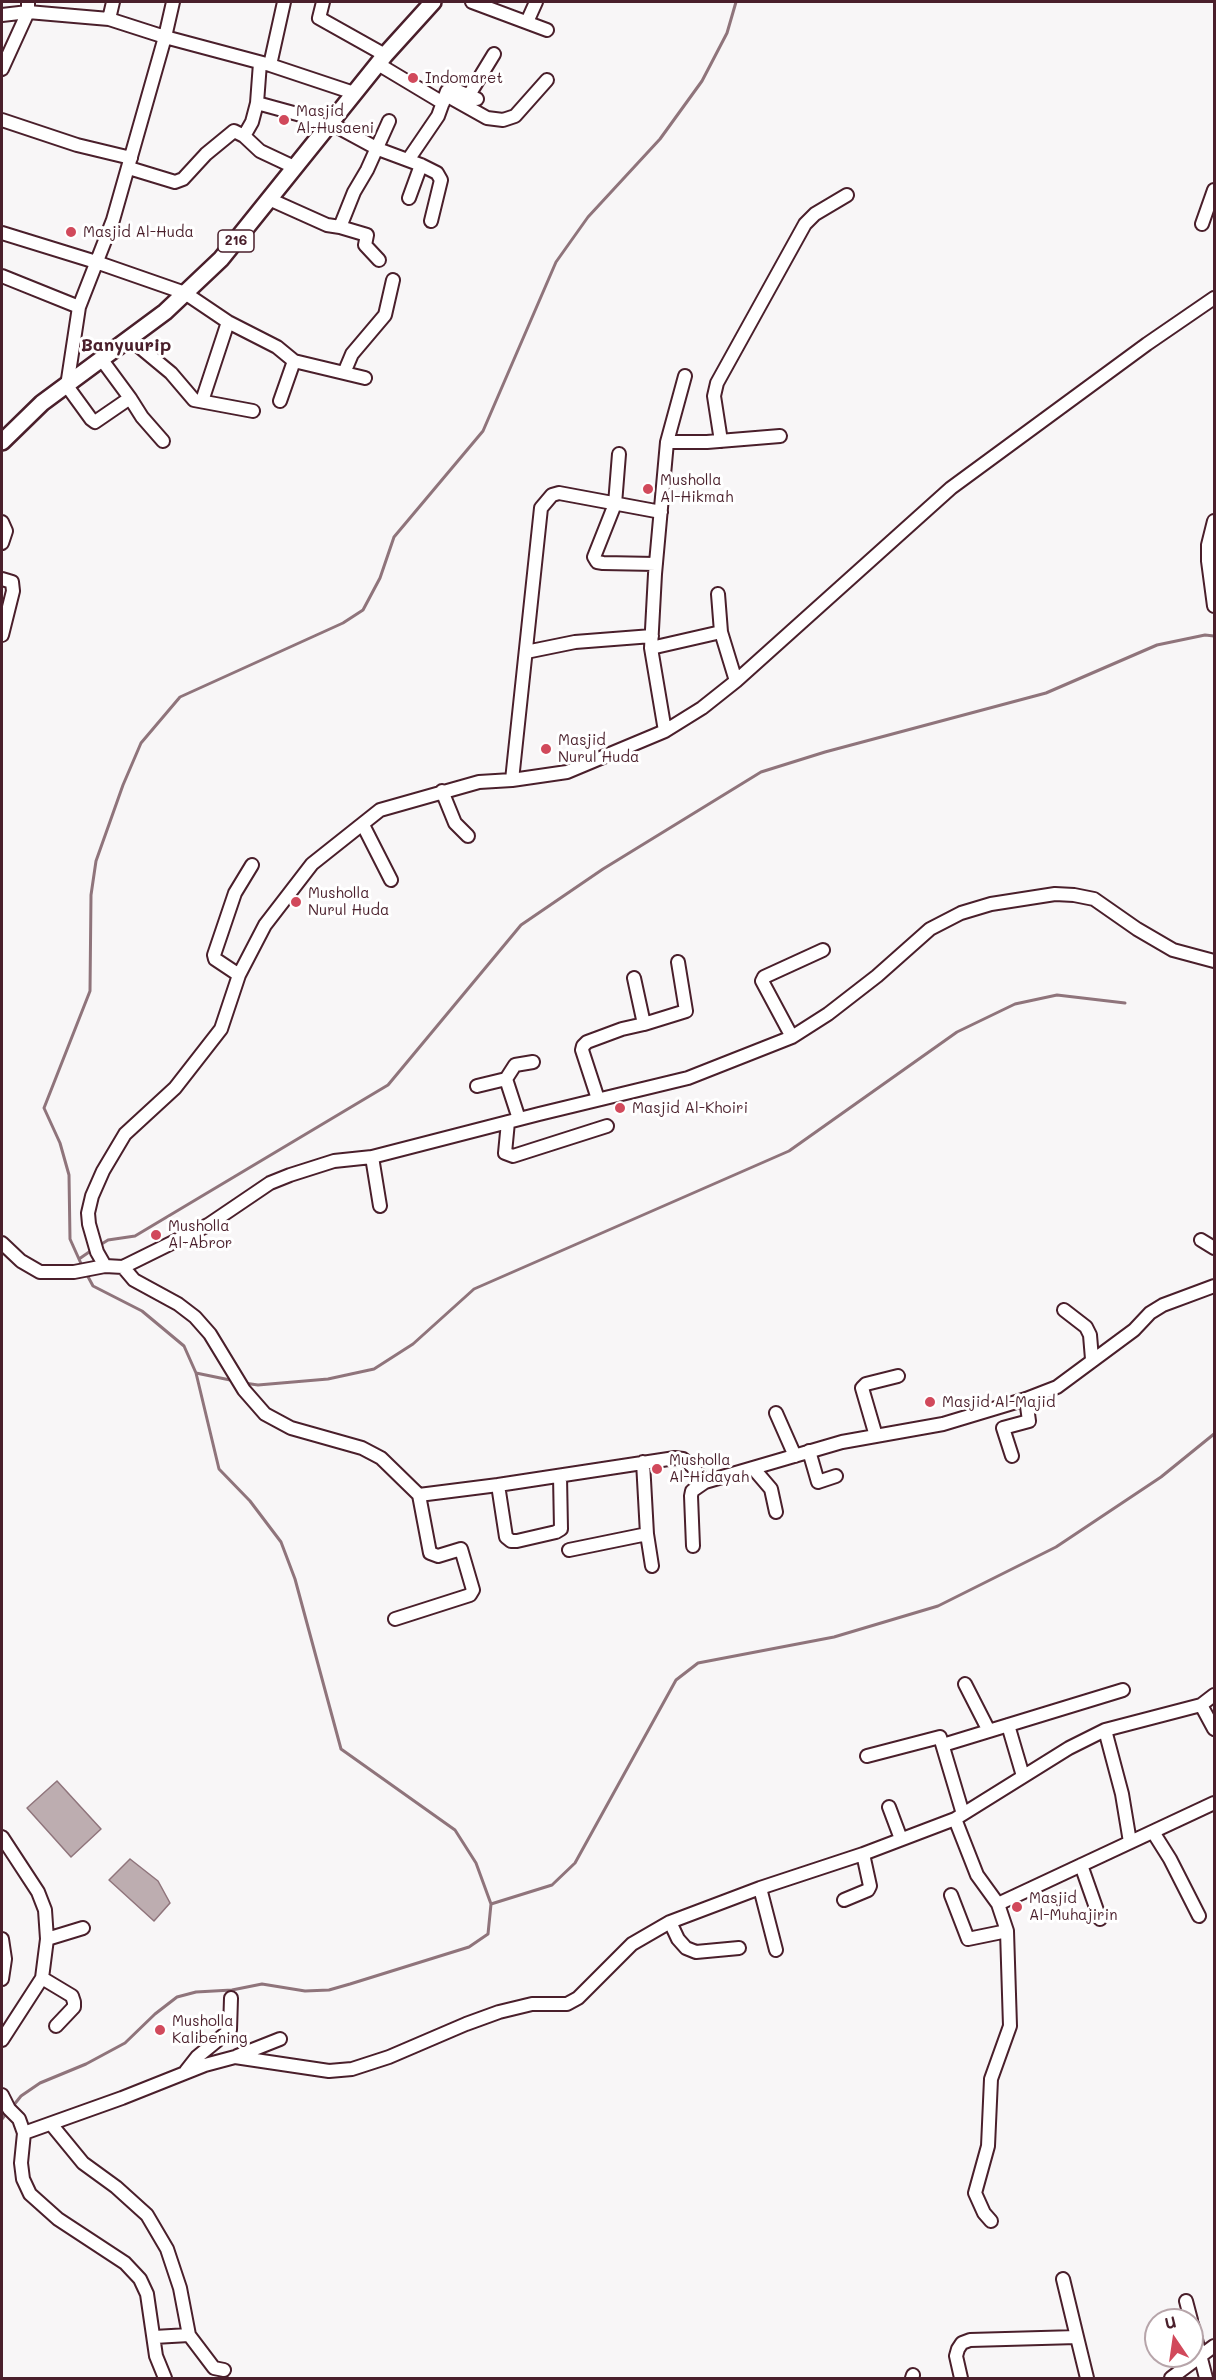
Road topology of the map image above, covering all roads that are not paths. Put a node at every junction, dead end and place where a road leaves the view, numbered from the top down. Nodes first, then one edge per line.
1 (113, 2) edge
2 (173, 2) edge
3 (284, 2) edge
4 (324, 2) edge
5 (433, 2) edge
6 (472, 2) edge
7 (536, 2) edge
8 (28, 7) edge
9 (2, 15) edge
10 (109, 19) junction
11 (527, 22) junction
12 (547, 30) dead end
13 (165, 37) junction
14 (494, 54) dead end
15 (381, 59) junction
16 (265, 64) junction
17 (2, 69) edge
18 (547, 80) dead end
19 (354, 93) junction
20 (445, 99) junction
21 (257, 103) junction
22 (2, 120) edge
23 (389, 121) dead end
24 (330, 123) junction
25 (244, 136) junction
26 (378, 149) junction
27 (408, 160) junction
28 (130, 163) junction
29 (421, 165) junction
30 (294, 167) junction
31 (1215, 190) edge
32 (847, 195) dead end
33 (409, 198) dead end
34 (268, 199) junction
35 (431, 221) dead end
36 (1202, 224) dead end
37 (339, 227) junction
38 (2, 233) edge
39 (379, 260) dead end
40 (96, 262) junction
41 (2, 276) edge
42 (393, 280) dead end
43 (185, 293) junction
44 (1215, 298) edge
45 (79, 307) junction
46 (228, 322) junction
47 (130, 339) junction
48 (102, 360) junction
49 (294, 361) junction
50 (344, 373) junction
51 (685, 376) dead end
52 (365, 378) dead end
53 (67, 386) junction
54 (130, 398) junction
55 (202, 401) junction
56 (280, 401) dead end
57 (253, 411) dead end
58 (780, 435) dead end
59 (163, 441) dead end
60 (722, 441) junction
61 (2, 442) edge
62 (667, 442) junction
63 (619, 454) dead end
64 (615, 504) junction
65 (661, 512) junction
66 (1215, 521) edge
67 (2, 522) edge
68 (2, 543) edge
69 (656, 564) junction
70 (2, 579) edge
71 (718, 594) dead end
72 (1215, 606) edge
73 (721, 632) junction
74 (2, 635) edge
75 (652, 642) junction
76 (526, 652) junction
77 (736, 681) junction
78 (665, 731) junction
79 (512, 780) junction
80 (442, 791) junction
81 (363, 825) junction
82 (468, 836) dead end
83 (252, 865) dead end
84 (391, 880) dead end
85 (823, 950) dead end
86 (1215, 961) edge
87 (678, 962) dead end
88 (239, 975) junction
89 (634, 978) dead end
90 (644, 1024) junction
91 (792, 1036) junction
92 (533, 1062) dead end
93 (506, 1079) junction
94 (477, 1086) dead end
95 (598, 1100) junction
96 (513, 1121) junction
97 (606, 1126) dead end
98 (372, 1157) junction
99 (380, 1206) dead end
100 (1201, 1240) dead end
101 (2, 1243) edge
102 (1215, 1248) edge
103 (99, 1267) junction
104 (123, 1267) junction
105 (1215, 1286) edge
106 (1064, 1310) dead end
107 (1092, 1359) junction
108 (898, 1376) dead end
109 (1026, 1399) junction
110 (776, 1413) dead end
111 (876, 1436) junction
112 (809, 1452) junction
113 (795, 1456) junction
114 (1012, 1456) dead end
115 (644, 1462) junction
116 (753, 1468) junction
117 (560, 1476) junction
118 (836, 1476) dead end
119 (705, 1482) junction
120 (498, 1485) junction
121 (418, 1495) junction
122 (776, 1512) dead end
123 (647, 1534) junction
124 (693, 1546) dead end
125 (569, 1550) dead end
126 (652, 1566) dead end
127 (395, 1619) dead end
128 (965, 1684) dead end
129 (1123, 1690) dead end
130 (1215, 1695) edge
131 (1201, 1705) junction
132 (1008, 1725) junction
133 (1215, 1729) edge
134 (1105, 1730) junction
135 (989, 1731) junction
136 (943, 1745) junction
137 (867, 1756) dead end
138 (1023, 1776) junction
139 (1215, 1803) edge
140 (890, 1807) dead end
141 (959, 1817) junction
142 (1152, 1832) junction
143 (2, 1837) edge
144 (901, 1839) junction
145 (1130, 1842) junction
146 (863, 1854) junction
147 (1081, 1865) junction
148 (760, 1888) junction
149 (951, 1895) dead end
150 (844, 1900) dead end
151 (998, 1904) junction
152 (1199, 1916) dead end
153 (1100, 1919) dead end
154 (670, 1922) junction
155 (83, 1929) dead end
156 (1007, 1931) junction
157 (2, 1939) edge
158 (47, 1939) junction
159 (739, 1948) dead end
160 (776, 1950) dead end
161 (42, 1978) junction
162 (2, 1979) edge
163 (231, 1998) dead end
164 (56, 2026) dead end
165 (280, 2039) dead end
166 (2, 2040) edge
167 (235, 2057) junction
168 (183, 2074) junction
169 (2, 2095) edge
170 (51, 2124) junction
171 (24, 2133) junction
172 (992, 2221) dead end
173 (1063, 2279) dead end
174 (1186, 2301) dead end
175 (1188, 2308) edge
176 (189, 2335) junction
177 (154, 2337) junction
178 (1077, 2337) junction
179 (1185, 2368) edge
180 (224, 2370) dead end
181 (165, 2379) edge
182 (961, 2379) edge
183 (1087, 2379) edge
184 (1171, 2379) edge

1 - 10 street
2 - 13 street
3 - 16 street
4 - 15 street
5 - 15 main road, 216
6 - 11 street
7 - 11 street
8 - 9 street
8 - 10 street
8 - 17 street
10 - 13 street
11 - 12 street
13 - 16 street
13 - 28 street
14 - 20 street
15 - 19 main road, 216
15 - 20 street
16 - 19 street
16 - 21 street
18 - 20 street
19 - 24 main road, 216
20 - 27 street
21 - 24 street
21 - 25 street
22 - 28 street
23 - 26 street
24 - 26 street
24 - 30 main road, 216
25 - 28 street
25 - 30 street
26 - 27 street
26 - 37 street
27 - 29 street
28 - 40 street
29 - 33 street
29 - 35 street
30 - 34 main road, 216
31 - 36 street
32 - 60 street
34 - 37 street
34 - 43 main road, 216
37 - 39 street
38 - 40 street
40 - 43 street
40 - 45 street
41 - 45 street
42 - 50 street
43 - 46 street
43 - 47 main road, 216
44 - 77 street
45 - 53 street
46 - 49 street
46 - 55 street
47 - 48 main road, 216
47 - 55 street
48 - 53 main road, 216
48 - 54 street
49 - 50 street
49 - 56 street
50 - 52 street
51 - 62 street
53 - 54 street
53 - 61 main road, 216
54 - 59 street
55 - 57 street
58 - 60 street
60 - 62 street
62 - 65 street
63 - 64 street
64 - 65 street
64 - 69 street
64 - 76 street
65 - 69 street
66 - 72 street
67 - 68 street
69 - 75 street
70 - 74 street
71 - 73 street
73 - 75 street
73 - 77 street
75 - 76 street
75 - 78 street
76 - 79 street
77 - 78 street
78 - 79 street
79 - 80 street
80 - 81 street
80 - 82 street
81 - 84 street
81 - 88 street
83 - 88 street
85 - 91 street
86 - 91 street
87 - 90 street
88 - 103 street
89 - 90 street
90 - 95 street
91 - 95 street
92 - 93 street
93 - 94 street
93 - 96 street
95 - 96 street
96 - 97 street
96 - 98 street
98 - 99 street
98 - 104 street
100 - 102 street
101 - 103 street
103 - 104 street
104 - 121 street
105 - 107 street
106 - 107 street
107 - 109 street
108 - 111 street
109 - 111 street
109 - 114 street
110 - 113 street
111 - 112 street
112 - 113 street
112 - 118 street
113 - 116 street
115 - 117 street
115 - 119 street
115 - 123 street
116 - 119 street
116 - 122 street
117 - 120 street
117 - 120 street
119 - 124 street
120 - 121 street
121 - 127 street
123 - 125 street
123 - 126 street
128 - 135 street
129 - 132 street
130 - 131 street
131 - 133 street
131 - 134 street
132 - 135 street
132 - 138 street
134 - 138 street
134 - 145 street
135 - 136 street
136 - 137 street
136 - 141 street
138 - 141 street
139 - 142 street
140 - 144 street
141 - 144 street
141 - 151 street
142 - 145 street
142 - 152 street
143 - 158 street
144 - 146 street
145 - 147 street
146 - 148 street
146 - 150 street
147 - 151 street
147 - 153 street
148 - 154 street
148 - 160 street
149 - 156 street
151 - 156 street
154 - 159 street
154 - 167 street
155 - 158 street
156 - 172 street
157 - 162 street
158 - 161 street
161 - 164 street
161 - 166 street
163 - 168 street
165 - 167 street
167 - 168 street
168 - 170 street
169 - 171 street
170 - 171 street
170 - 176 street
171 - 177 street
173 - 178 street
174 - 175 street
176 - 177 street
176 - 180 street
177 - 181 street
178 - 182 street
178 - 183 street
179 - 184 street

